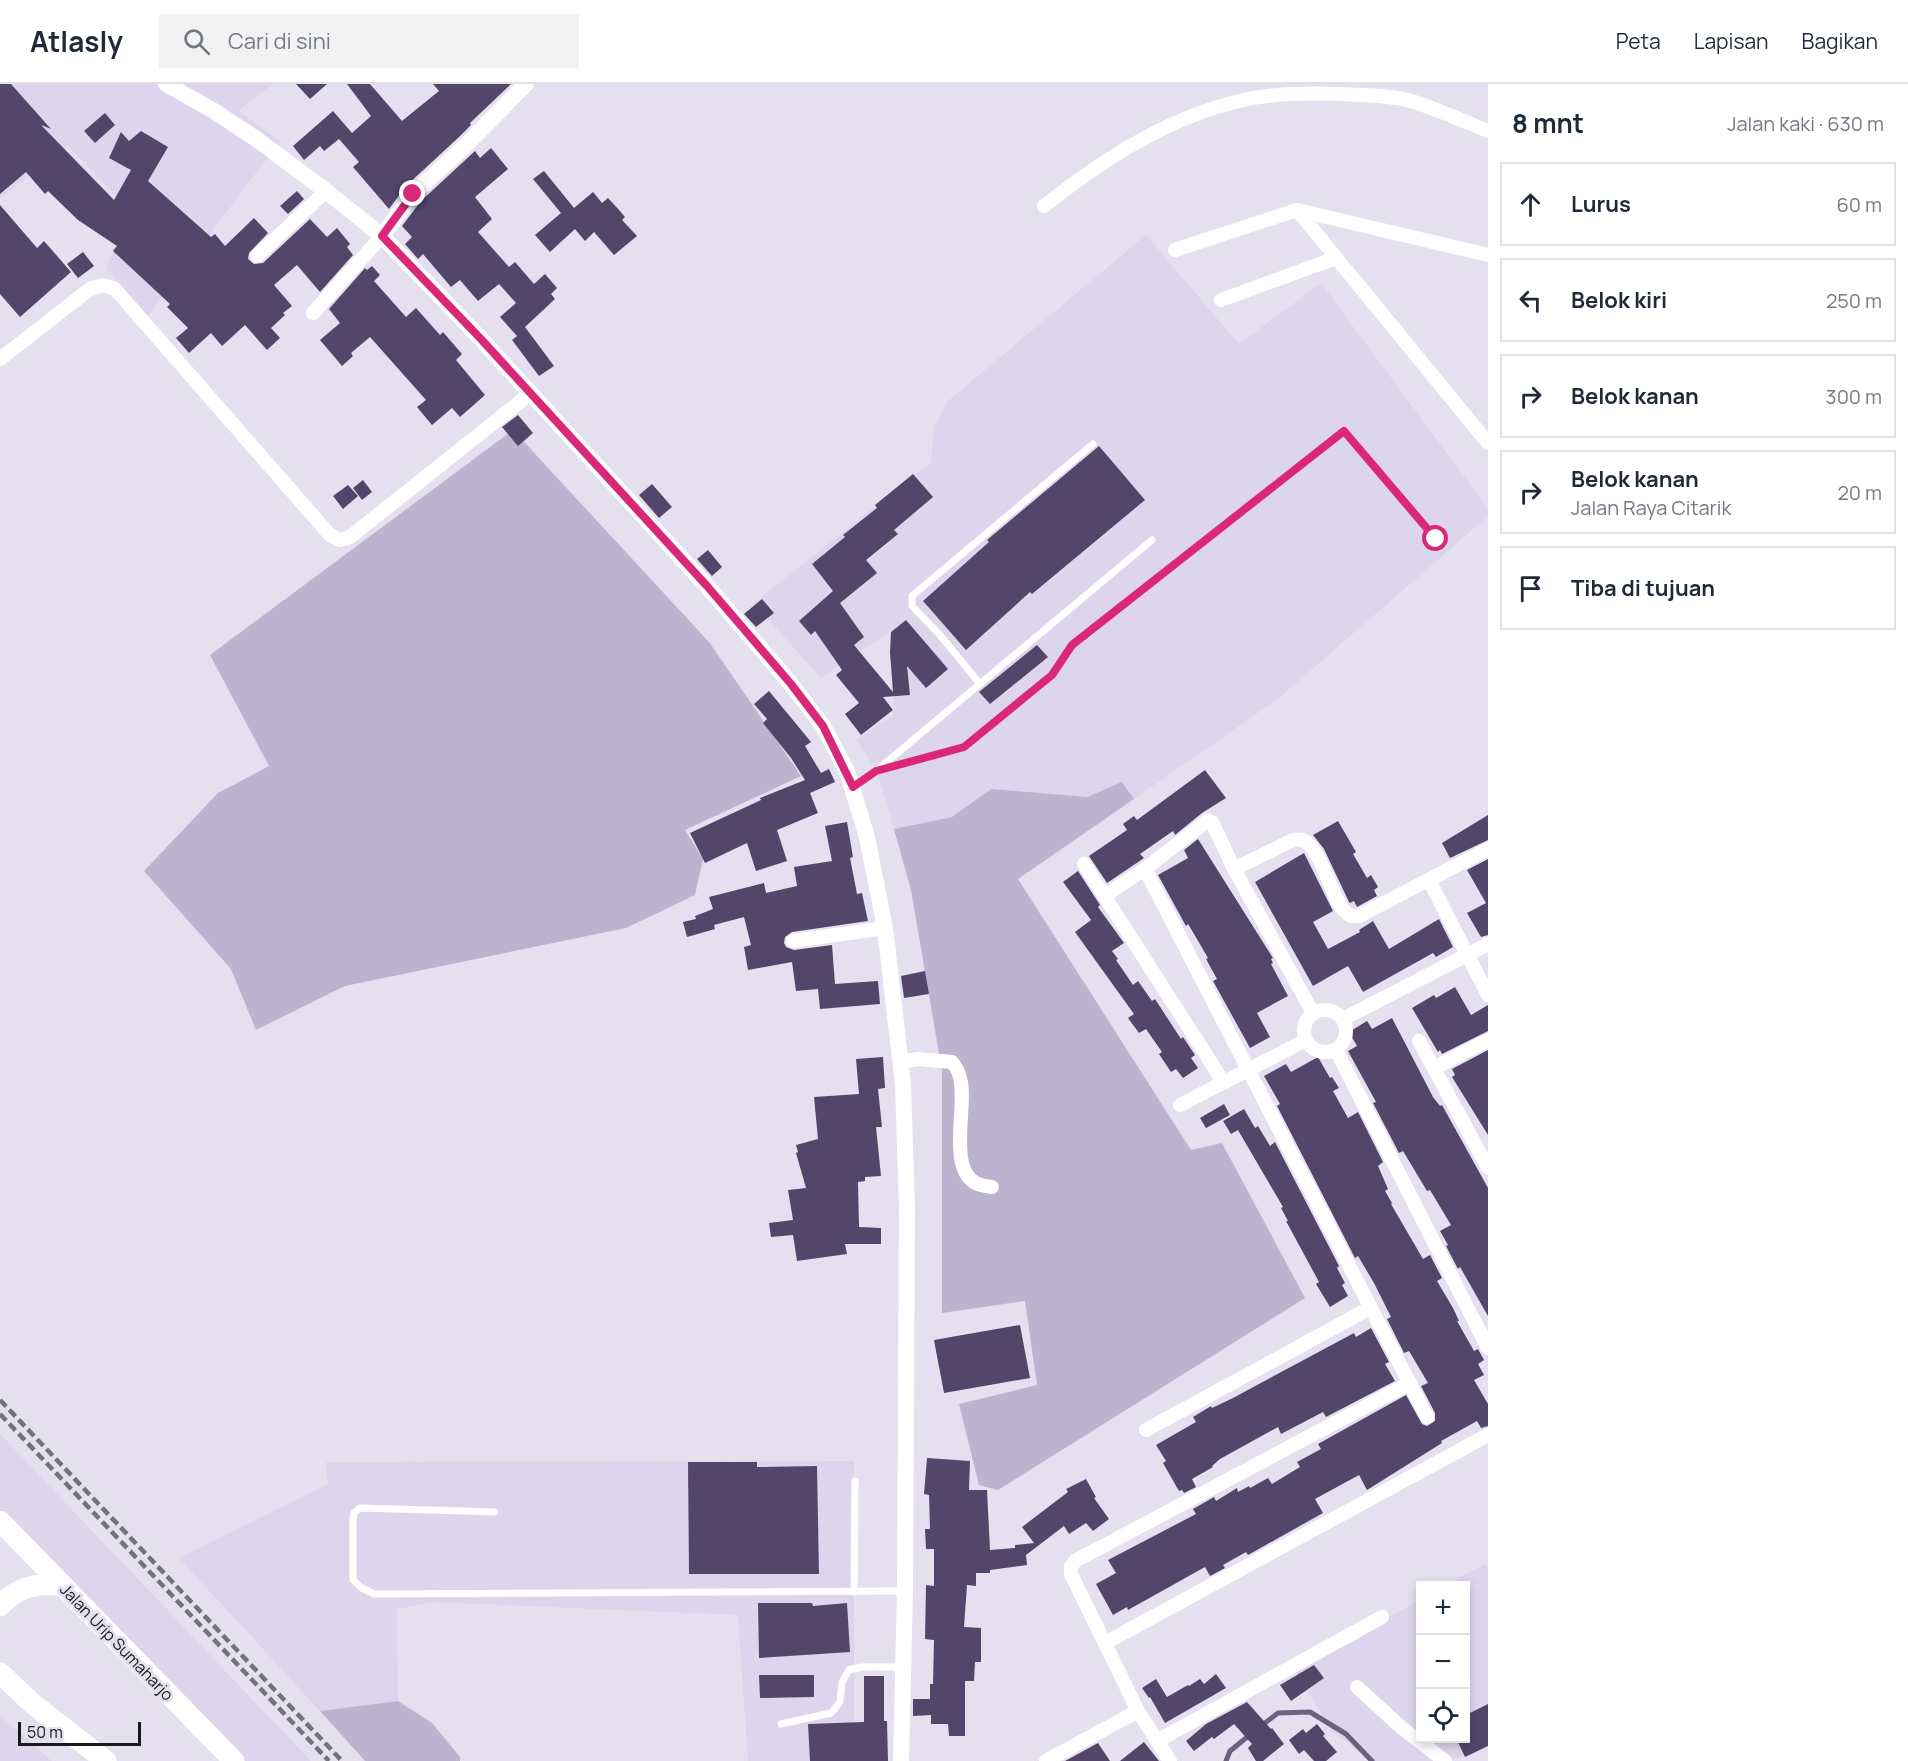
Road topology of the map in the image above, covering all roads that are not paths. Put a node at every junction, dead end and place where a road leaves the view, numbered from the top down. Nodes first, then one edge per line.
1 (166, 84) edge
2 (522, 85) edge
3 (1488, 131) edge
4 (326, 191) junction
5 (1044, 206) dead end
6 (1297, 210) junction
7 (382, 236) junction
8 (1175, 250) dead end
9 (1488, 255) edge
10 (257, 256) dead end
11 (1336, 258) junction
12 (1221, 300) dead end
13 (313, 313) dead end
14 (0, 359) edge
15 (531, 393) junction
16 (1488, 443) edge
17 (1093, 444) dead end
18 (1436, 539) dead end
19 (1152, 540) dead end
20 (980, 684) junction
21 (876, 771) junction
22 (853, 787) junction
23 (1488, 849) edge
24 (1084, 864) dead end
25 (1145, 868) junction
26 (1234, 869) junction
27 (1429, 880) junction
28 (1104, 896) junction
29 (885, 928) junction
30 (793, 941) dead end
31 (1488, 944) edge
32 (1468, 955) junction
33 (1488, 995) edge
34 (1313, 1013) junction
35 (1343, 1019) junction
36 (1306, 1040) junction
37 (1488, 1040) edge
38 (1419, 1041) dead end
39 (1336, 1050) junction
40 (901, 1062) junction
41 (1434, 1068) junction
42 (1249, 1070) junction
43 (1224, 1083) junction
44 (1180, 1105) dead end
45 (1488, 1168) edge
46 (992, 1186) dead end
47 (1370, 1308) junction
48 (1488, 1348) edge
49 (1410, 1383) junction
50 (1427, 1417) dead end
51 (1146, 1430) dead end
52 (1488, 1435) edge
53 (855, 1481) dead end
54 (495, 1512) dead end
55 (0, 1521) edge
56 (62, 1586) junction
57 (905, 1591) junction
58 (854, 1592) junction
59 (0, 1606) edge
60 (1382, 1617) dead end
61 (1105, 1643) junction
62 (903, 1666) junction
63 (0, 1672) edge
64 (1357, 1688) dead end
65 (1138, 1711) junction
66 (781, 1724) dead end
67 (1157, 1741) junction
68 (106, 1761) edge
69 (234, 1761) edge
70 (901, 1761) edge
71 (1046, 1761) edge
72 (1170, 1761) edge
73 (1445, 1761) edge

1 - 4 street
2 - 7 street
3 - 5 street
4 - 7 street
4 - 10 street
6 - 8 street
6 - 9 street
6 - 11 street
7 - 13 street
7 - 15 street
11 - 12 street
11 - 16 street
14 - 15 street
15 - 22 street
17 - 20 lane
18 - 21 lane
19 - 20 lane
20 - 21 lane
21 - 22 lane
22 - 29 street
23 - 27 street
24 - 28 street
25 - 26 street
25 - 28 street
25 - 42 street
26 - 27 street
26 - 34 street
27 - 32 street
28 - 43 street
29 - 30 street
29 - 40 street
31 - 32 street
32 - 33 street
32 - 35 street
34 - 35 street
34 - 36 street
35 - 39 street
36 - 39 street
36 - 42 street
37 - 41 street
38 - 41 street
39 - 48 street
40 - 46 street
40 - 57 street
41 - 45 street
42 - 43 street
42 - 47 street
43 - 44 street
47 - 49 street
47 - 51 street
49 - 50 street
49 - 61 street
52 - 61 street
53 - 58 lane
54 - 58 lane
55 - 56 highway, Jalan Urip Sumaharjo
56 - 59 highway
56 - 69 highway, Jalan Urip Sumaharjo
57 - 58 lane
57 - 62 street
60 - 67 street
61 - 65 street
62 - 66 lane
62 - 70 street
63 - 68 highway
64 - 73 street
65 - 67 street
65 - 71 street
67 - 72 street

